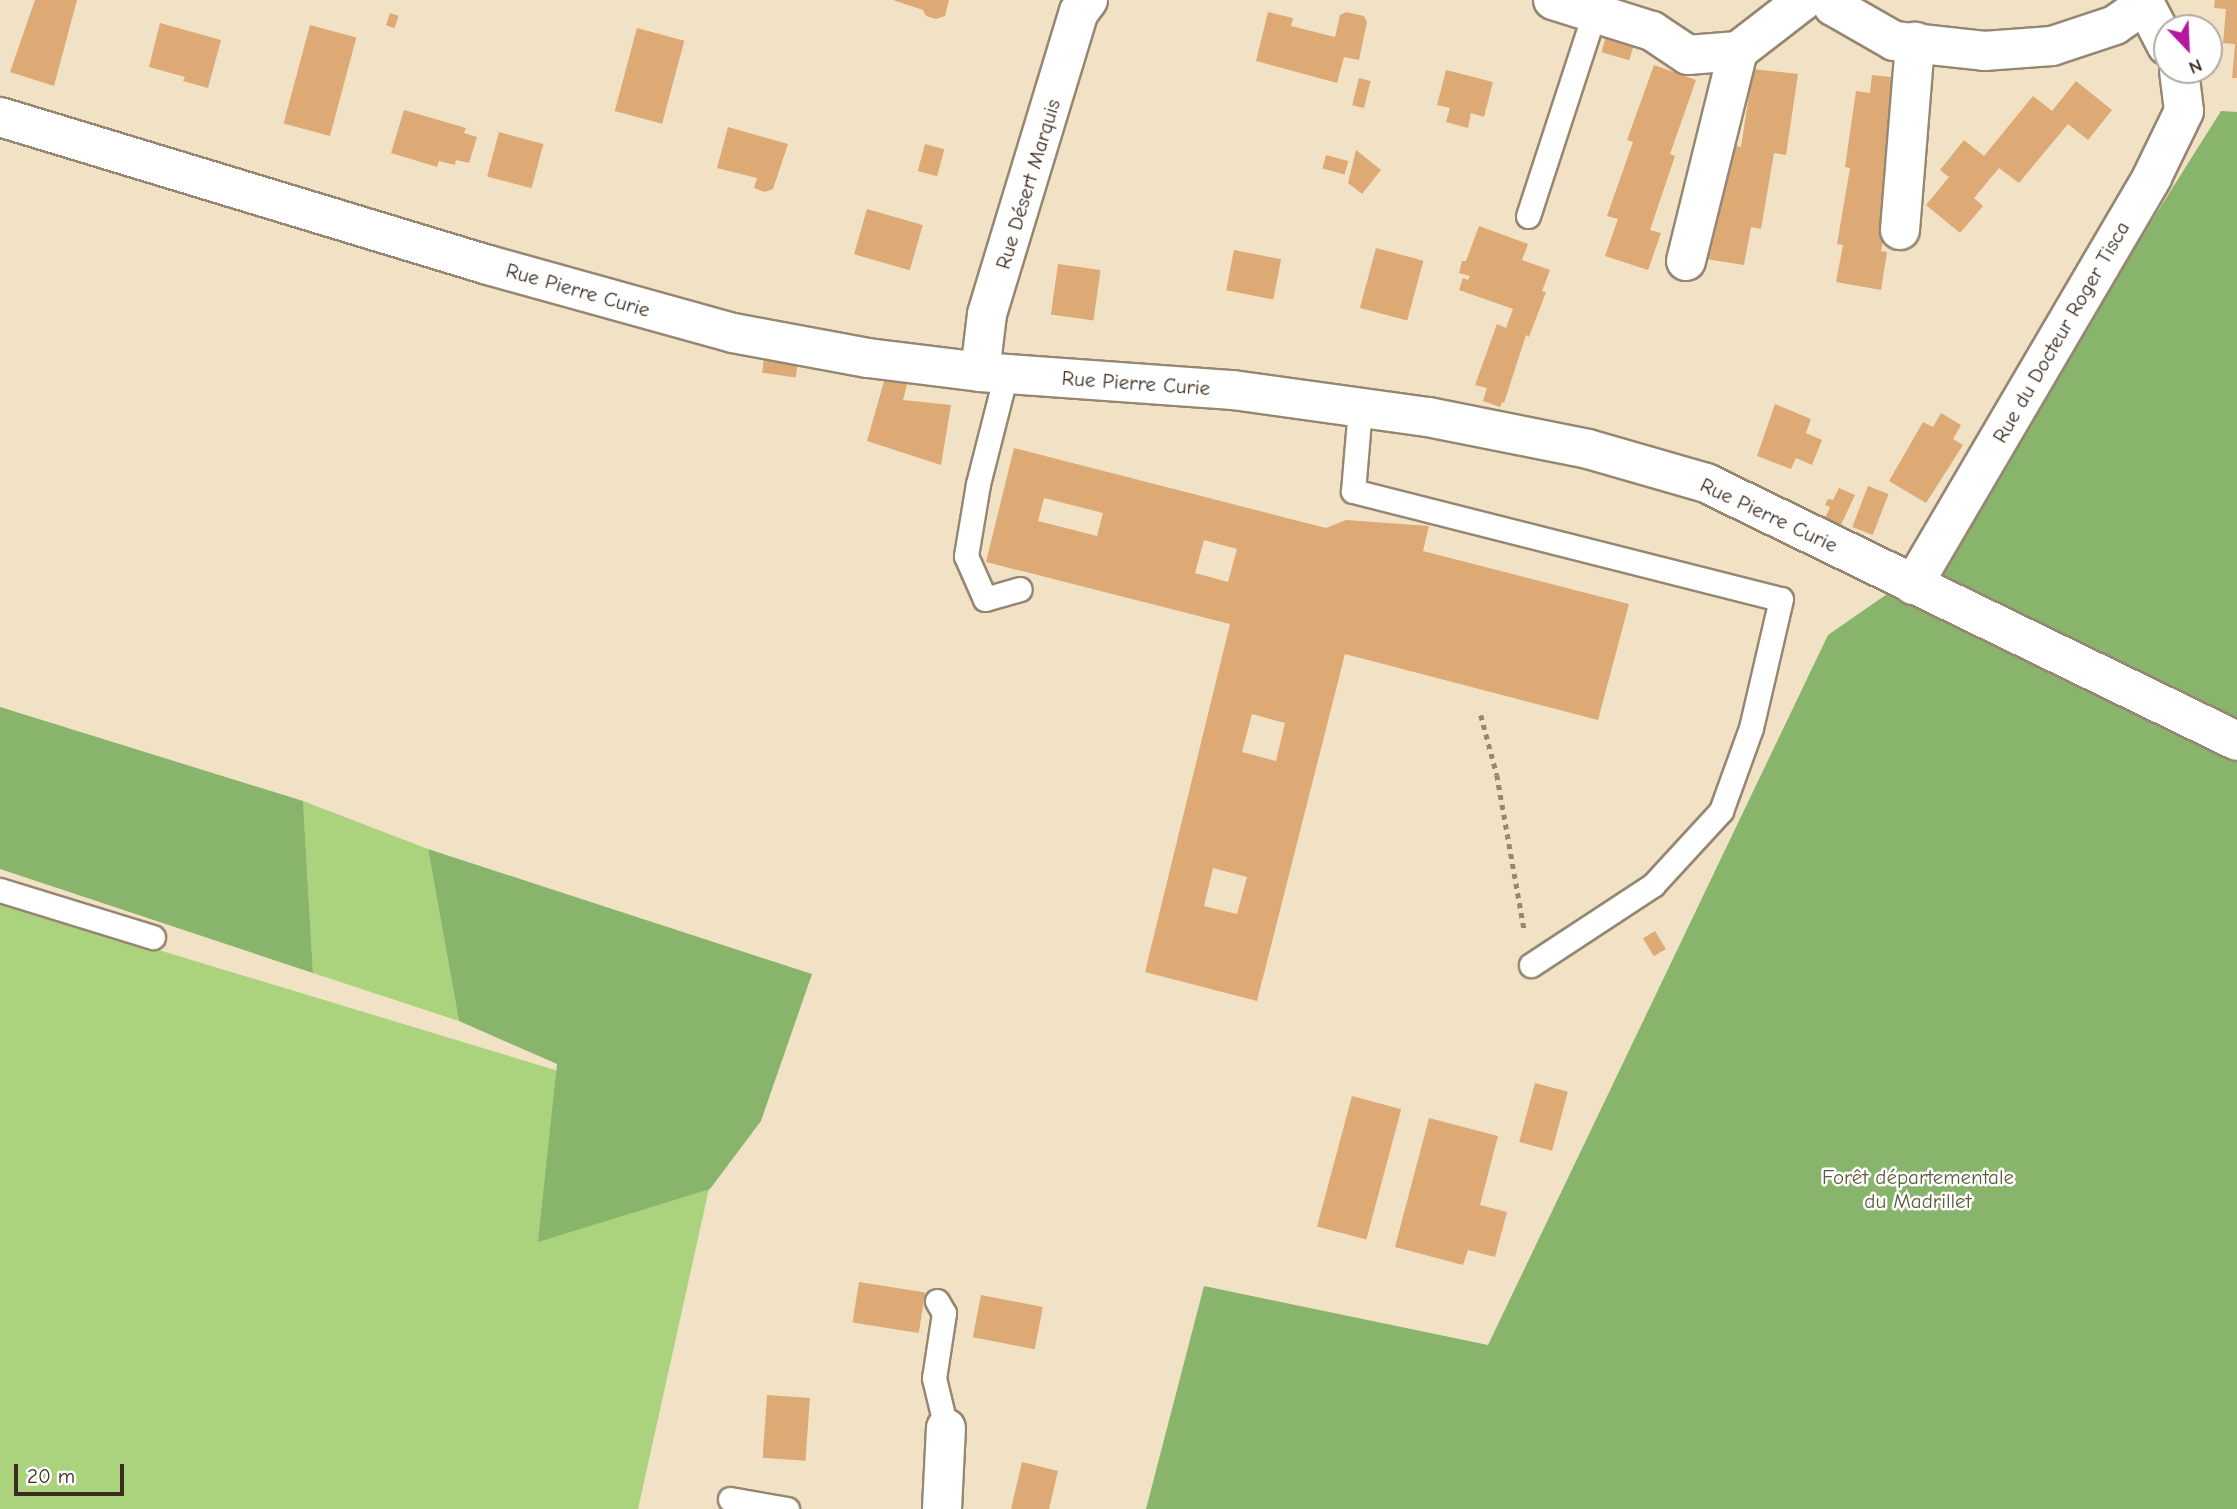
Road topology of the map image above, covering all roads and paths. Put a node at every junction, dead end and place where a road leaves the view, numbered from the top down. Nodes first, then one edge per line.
1 (1088, 0) edge
2 (1552, 0) edge
3 (1804, 0) edge
4 (1829, 0) edge
5 (2146, 2) edge
6 (1595, 11) junction
7 (1915, 43) junction
8 (1738, 51) junction
9 (2181, 84) edge
10 (0, 117) edge
11 (1528, 216) dead end
12 (1900, 230) dead end
13 (1686, 261) dead end
14 (993, 373) junction
15 (1360, 408) junction
16 (1913, 585) junction
17 (1020, 589) dead end
18 (1481, 715) dead end
19 (2237, 741) edge
20 (0, 890) edge
21 (153, 937) dead end
22 (1531, 965) joint
23 (937, 1301) dead end
24 (946, 1428) joint
25 (730, 1499) dead end
26 (788, 1509) edge
27 (942, 1509) edge

1 - 14 street, Rue Désert Marquis
2 - 6 street
3 - 8 street
4 - 7 street
5 - 7 street
6 - 8 street
6 - 11 lane
7 - 12 street
8 - 13 street
9 - 16 street, Rue du Docteur Roger Tisca
10 - 14 street, Rue Pierre Curie
14 - 15 street, Rue Pierre Curie
14 - 17 lane
15 - 16 street, Rue Pierre Curie
15 - 22 lane
16 - 19 street, Rue Pierre Curie
18 - 22 path
20 - 21 lane
23 - 24 lane
24 - 27 street
25 - 26 lane

